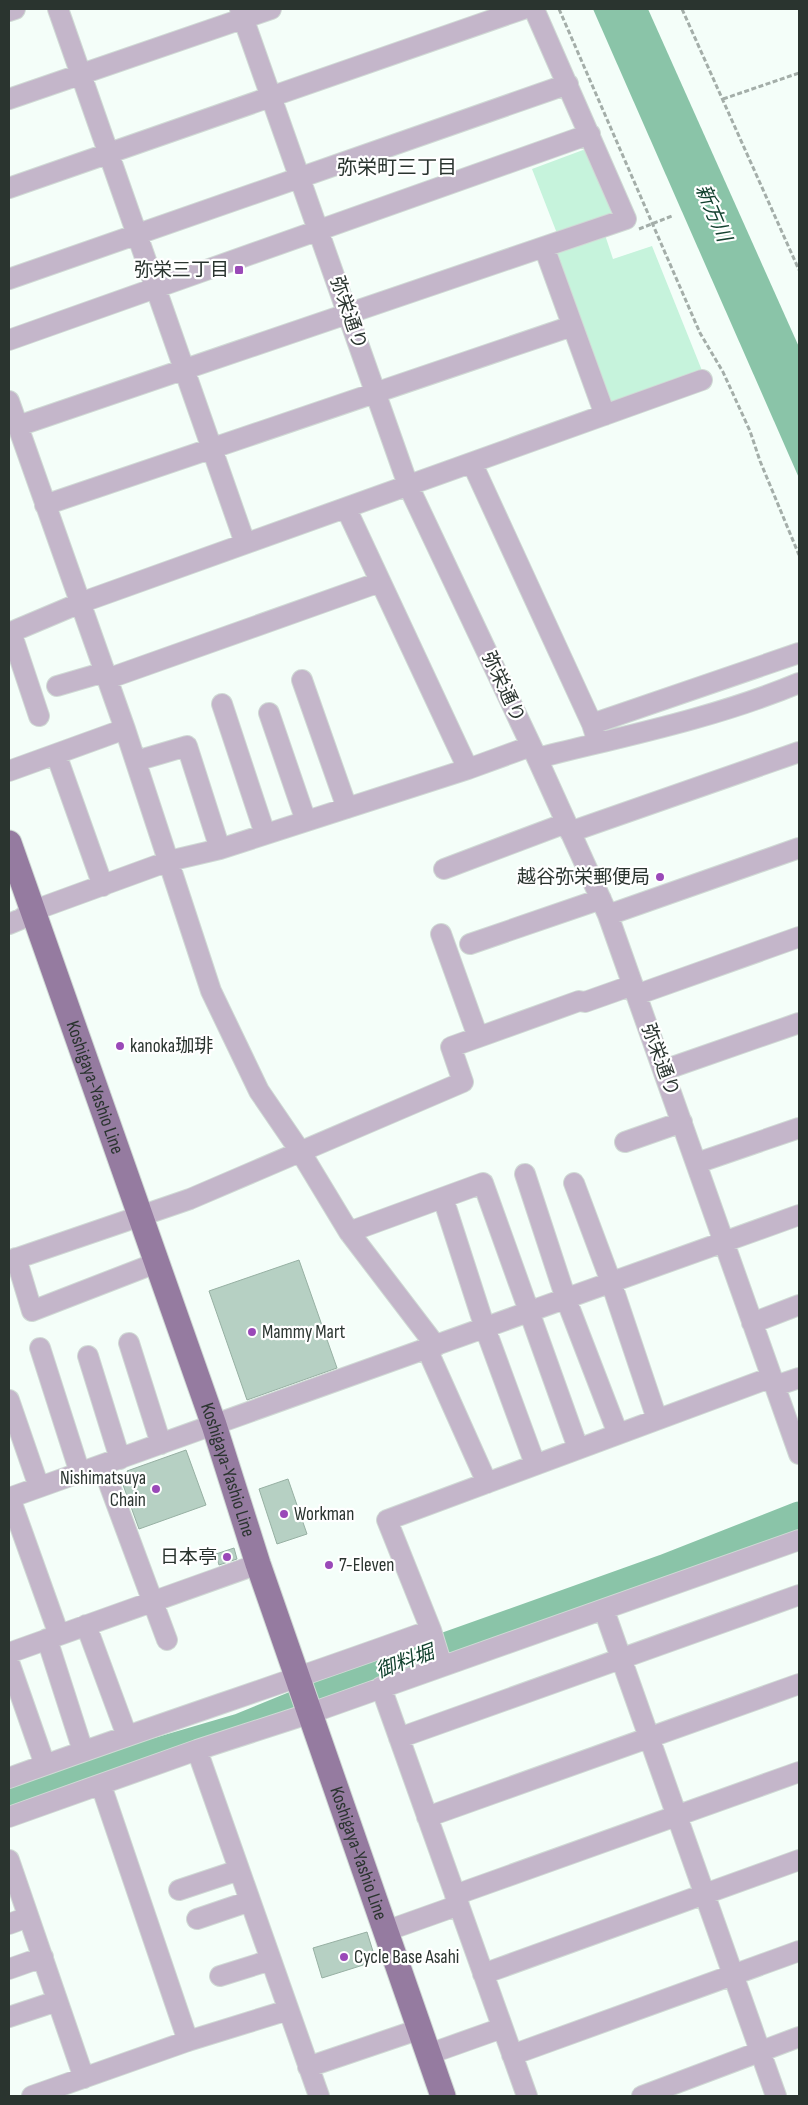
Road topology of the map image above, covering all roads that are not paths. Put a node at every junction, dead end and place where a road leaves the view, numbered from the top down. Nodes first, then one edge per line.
1 (15, 9) edge
2 (58, 9) edge
3 (271, 9) edge
4 (523, 9) edge
5 (534, 9) edge
6 (9, 11) edge
7 (242, 14) edge
8 (82, 74) junction
9 (568, 84) junction
10 (271, 96) junction
11 (9, 99) edge
12 (590, 134) junction
13 (109, 153) junction
14 (300, 177) junction
15 (9, 188) edge
16 (320, 230) junction
17 (137, 234) junction
18 (544, 247) junction
19 (9, 279) edge
20 (156, 288) junction
21 (348, 313) junction
22 (572, 326) junction
23 (9, 340) edge
24 (184, 369) junction
25 (702, 380) dead end
26 (376, 392) junction
27 (9, 402) edge
28 (605, 415) junction
29 (18, 426) junction
30 (211, 448) junction
31 (472, 463) junction
32 (408, 485) junction
33 (45, 505) junction
34 (346, 508) junction
35 (245, 543) junction
36 (380, 582) junction
37 (80, 603) junction
38 (10, 632) edge
39 (799, 653) edge
40 (106, 676) junction
41 (302, 680) dead end
42 (799, 683) edge
43 (57, 686) dead end
44 (222, 704) dead end
45 (270, 713) dead end
46 (39, 716) dead end
47 (592, 724) junction
48 (125, 729) junction
49 (604, 742) junction
50 (534, 752) junction
51 (799, 752) edge
52 (56, 754) junction
53 (136, 761) junction
54 (468, 769) junction
55 (9, 771) edge
56 (347, 808) junction
57 (306, 821) junction
58 (568, 828) junction
59 (265, 834) junction
60 (9, 843) edge
61 (799, 848) edge
62 (220, 849) junction
63 (169, 861) junction
64 (444, 869) dead end
65 (102, 886) junction
66 (604, 907) junction
67 (32, 911) junction
68 (9, 924) edge
69 (441, 934) dead end
70 (799, 937) edge
71 (470, 944) dead end
72 (634, 990) junction
73 (799, 1024) edge
74 (478, 1037) junction
75 (664, 1070) junction
76 (682, 1122) junction
77 (799, 1128) edge
78 (625, 1142) dead end
79 (300, 1151) junction
80 (697, 1163) junction
81 (525, 1174) dead end
82 (574, 1183) dead end
83 (443, 1198) junction
84 (799, 1215) edge
85 (140, 1216) junction
86 (349, 1232) junction
87 (724, 1242) junction
88 (13, 1260) edge
89 (156, 1263) junction
90 (611, 1282) junction
91 (566, 1299) junction
92 (799, 1305) edge
93 (529, 1312) junction
94 (752, 1323) junction
95 (485, 1328) junction
96 (128, 1343) dead end
97 (431, 1347) junction
98 (40, 1348) dead end
99 (88, 1356) dead end
100 (799, 1378) edge
101 (774, 1382) junction
102 (9, 1400) edge
103 (657, 1419) junction
104 (214, 1426) junction
105 (618, 1434) junction
106 (161, 1444) junction
107 (798, 1445) edge
108 (578, 1448) junction
109 (111, 1462) junction
110 (535, 1464) junction
111 (80, 1473) junction
112 (487, 1483) junction
113 (39, 1487) junction
114 (9, 1498) edge
115 (799, 1540) edge
116 (258, 1564) junction
117 (799, 1595) edge
118 (153, 1602) junction
119 (604, 1610) junction
120 (86, 1625) junction
121 (431, 1632) junction
122 (53, 1637) junction
123 (168, 1640) dead end
124 (9, 1653) edge
125 (621, 1659) junction
126 (9, 1662) edge
127 (441, 1664) junction
128 (300, 1680) junction
129 (799, 1684) edge
130 (381, 1687) junction
131 (310, 1710) junction
132 (127, 1736) junction
133 (399, 1738) junction
134 (649, 1738) junction
135 (197, 1750) junction
136 (83, 1752) junction
137 (45, 1765) junction
138 (799, 1772) edge
139 (9, 1778) edge
140 (101, 1785) junction
141 (677, 1816) junction
142 (9, 1817) edge
143 (427, 1817) junction
144 (9, 1860) edge
145 (799, 1860) edge
146 (239, 1870) junction
147 (179, 1890) dead end
148 (705, 1894) junction
149 (457, 1900) junction
150 (250, 1901) junction
151 (28, 1917) junction
152 (197, 1919) dead end
153 (9, 1924) edge
154 (386, 1931) junction
155 (799, 1951) edge
156 (43, 1957) junction
157 (271, 1960) junction
158 (9, 1969) edge
159 (483, 1974) junction
160 (733, 1975) junction
161 (220, 1976) dead end
162 (57, 2001) junction
163 (288, 2010) junction
164 (9, 2017) edge
165 (502, 2028) junction
166 (420, 2029) junction
167 (799, 2038) edge
168 (188, 2041) junction
169 (760, 2051) junction
170 (429, 2054) junction
171 (512, 2055) junction
172 (308, 2067) junction
173 (84, 2078) junction
174 (32, 2096) edge
175 (318, 2096) edge
176 (443, 2096) edge
177 (527, 2096) edge
178 (642, 2096) edge
179 (776, 2096) edge

1 - 6 street
2 - 8 street
3 - 7 street
4 - 10 street
5 - 9 street
7 - 8 street
7 - 10 street, 弥栄通り
8 - 11 street
8 - 13 street
9 - 12 street
9 - 14 street
10 - 13 street
10 - 14 street, 弥栄通り
12 - 16 street
12 - 18 street
13 - 15 street
13 - 17 street
14 - 16 street, 弥栄通り
14 - 17 street
16 - 20 street
16 - 21 street, 弥栄通り
17 - 19 street
17 - 20 street
18 - 21 street
18 - 22 street
20 - 23 street
20 - 24 street
21 - 24 street
21 - 26 street, 弥栄通り
22 - 26 street
22 - 28 street
24 - 29 street
24 - 30 street
25 - 28 street
26 - 30 street
26 - 32 street, 弥栄通り
27 - 29 street
28 - 31 street
29 - 33 street
30 - 33 street
30 - 35 street
31 - 32 street
31 - 47 street
32 - 34 street
32 - 50 street, 弥栄通り
33 - 37 street
34 - 35 street
34 - 36 street
35 - 37 street
36 - 40 street
36 - 54 street
37 - 38 street
37 - 40 street
38 - 46 street
39 - 47 street
40 - 43 street
40 - 48 street
41 - 56 street
42 - 49 street
44 - 59 street
45 - 57 street
47 - 49 street
48 - 52 street
48 - 53 street
49 - 50 street
50 - 54 street
50 - 58 street, 弥栄通り
51 - 58 street
52 - 55 street
52 - 65 street
53 - 62 street
53 - 63 street
54 - 56 street
56 - 57 street
57 - 59 street
58 - 64 street
58 - 66 street, 弥栄通り
59 - 62 street
60 - 67 main road, Koshigaya-Yashio Line
61 - 66 street
62 - 63 street
63 - 65 street
63 - 79 street
65 - 67 street
66 - 71 street
66 - 72 street, 弥栄通り
67 - 68 street
67 - 85 main road, Koshigaya-Yashio Line
69 - 74 street
70 - 72 street
72 - 74 street
72 - 75 street, 弥栄通り
73 - 75 street
74 - 79 street
75 - 76 street, 弥栄通り
76 - 78 street
76 - 80 street, 弥栄通り
77 - 80 street
79 - 85 street
79 - 86 street
80 - 87 street, 弥栄通り
81 - 91 street
82 - 90 street
83 - 86 street
83 - 93 street
83 - 95 street
84 - 87 street
85 - 88 street
85 - 89 main road, Koshigaya-Yashio Line
86 - 97 street
87 - 90 street
87 - 94 street, 弥栄通り
88 - 89 street
89 - 104 main road, Koshigaya-Yashio Line
90 - 91 street
90 - 103 street
91 - 93 street
91 - 105 street
92 - 94 street
93 - 95 street
93 - 108 street
94 - 101 street, 弥栄通り
95 - 97 street
95 - 110 street
96 - 106 street
97 - 104 street
97 - 112 street
98 - 111 street
99 - 109 street
100 - 101 street
101 - 103 street
101 - 107 street, 弥栄通り
102 - 113 street
103 - 105 street
104 - 106 street
104 - 116 main road, Koshigaya-Yashio Line
105 - 108 street
106 - 109 street
108 - 110 street
109 - 111 street
109 - 118 street
110 - 112 street
111 - 113 street
112 - 121 street
113 - 114 street
114 - 122 street
115 - 119 street
116 - 118 street
116 - 128 main road, Koshigaya-Yashio Line
117 - 125 street
118 - 120 street
118 - 123 street
119 - 125 street
119 - 127 street
120 - 122 street
120 - 132 street
121 - 127 street
121 - 128 street
122 - 124 street
122 - 136 street
125 - 133 street
125 - 134 street
126 - 137 street
127 - 130 street
128 - 131 main road, Koshigaya-Yashio Line
128 - 132 street
129 - 134 street
130 - 131 street
130 - 133 street
131 - 135 street
131 - 154 main road, Koshigaya-Yashio Line
132 - 136 street
133 - 143 street
134 - 141 street
134 - 143 street
135 - 140 street
135 - 146 street
136 - 137 street
137 - 139 street
138 - 141 street
140 - 142 street
140 - 168 street
141 - 148 street
141 - 149 street
143 - 149 street
144 - 151 street
145 - 148 street
146 - 147 street
146 - 150 street
148 - 159 street
148 - 160 street
149 - 154 street
149 - 159 street
150 - 152 street
150 - 157 street
151 - 153 street
151 - 156 street
154 - 166 main road, Koshigaya-Yashio Line
155 - 160 street
156 - 158 street
156 - 162 street
157 - 161 street
157 - 163 street
159 - 165 street
160 - 169 street
160 - 171 street
162 - 164 street
162 - 173 street
163 - 168 street
163 - 172 street
165 - 170 street
165 - 171 street
166 - 170 main road, Koshigaya-Yashio Line
166 - 172 street
167 - 169 street
168 - 173 street
169 - 178 street
169 - 179 street
170 - 176 main road, Koshigaya-Yashio Line
171 - 177 street
172 - 175 street
173 - 174 street

